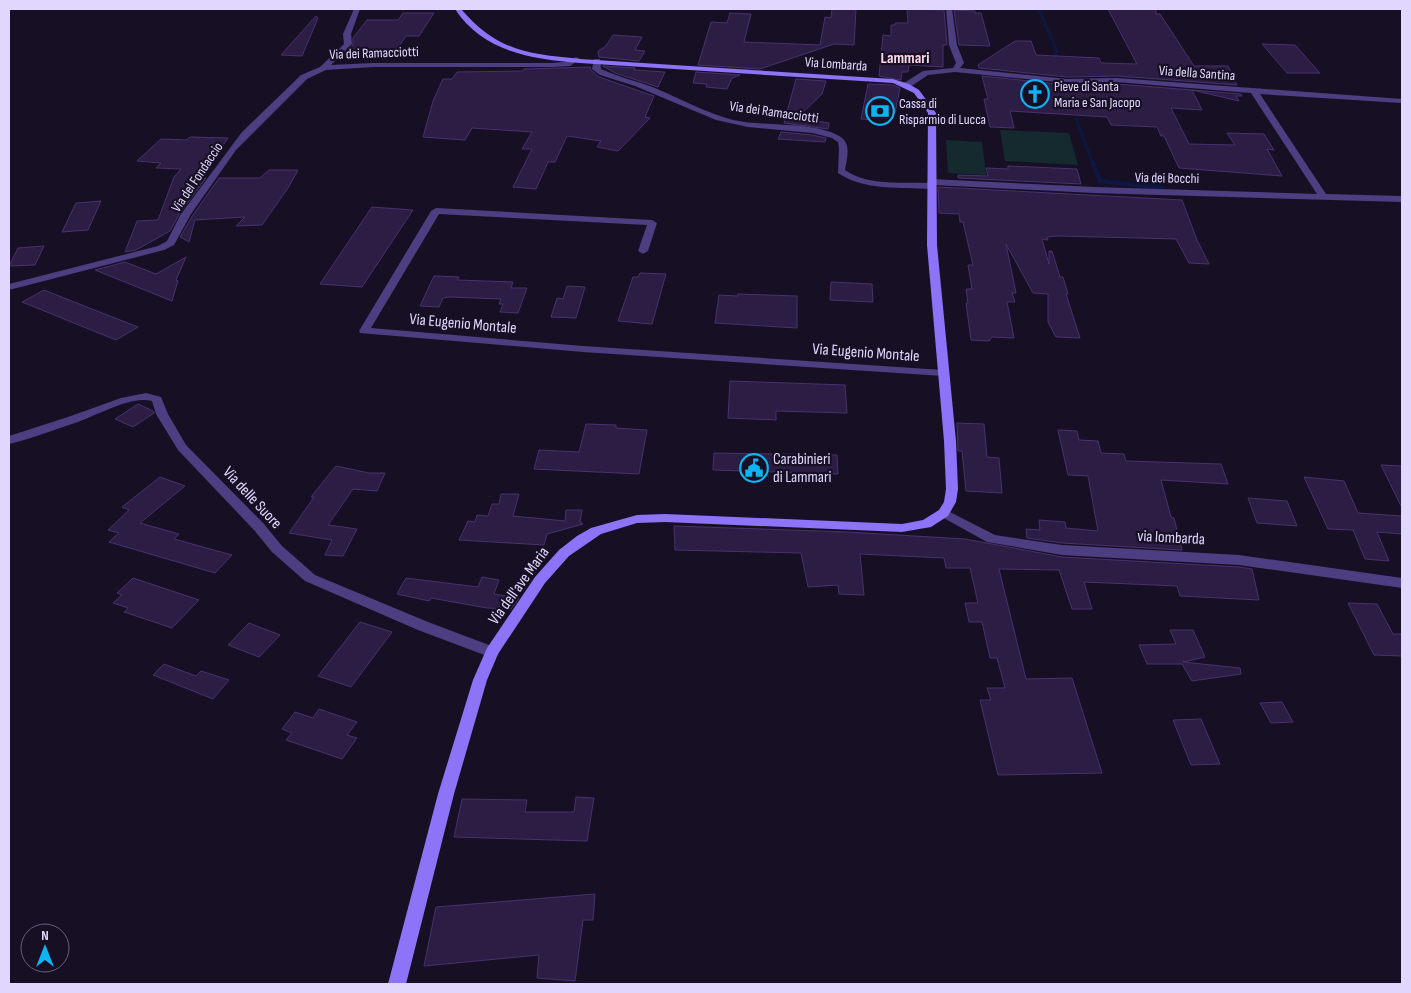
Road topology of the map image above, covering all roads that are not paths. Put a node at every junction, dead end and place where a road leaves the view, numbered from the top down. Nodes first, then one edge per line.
1 (357, 9) edge
2 (458, 9) edge
3 (950, 9) edge
4 (576, 59) junction
5 (597, 61) junction
6 (323, 68) junction
7 (955, 70) junction
8 (908, 85) junction
9 (1254, 91) junction
10 (1401, 101) dead end
11 (931, 184) junction
12 (1322, 195) junction
13 (1402, 199) edge
14 (643, 251) dead end
15 (9, 287) edge
16 (943, 372) junction
17 (9, 440) edge
18 (944, 513) junction
19 (1402, 583) edge
20 (492, 652) junction
21 (398, 984) edge

1 - 6 street, Via del Fondaccio
2 - 4 street, Via Lombarda
3 - 7 street
4 - 5 street, Via Lombarda
4 - 6 street, Via dei Ramacciotti
5 - 8 street, Via Lombarda
5 - 11 street, Via dei Ramacciotti
6 - 15 street, Via del Fondaccio
7 - 8 street, Via della Santina
7 - 9 street, Via della Santina
8 - 11 street
9 - 10 street
9 - 12 street, Via della Santina
11 - 12 street, Via dei Bocchi
11 - 16 street
12 - 13 street, Via dei Bocchi
14 - 16 street, Via Eugenio Montale
16 - 18 street
17 - 20 street, Via delle Suore
18 - 19 street, via lombarda
18 - 20 street, Via dell'ave Maria
20 - 21 street, Via dell'ave Maria

